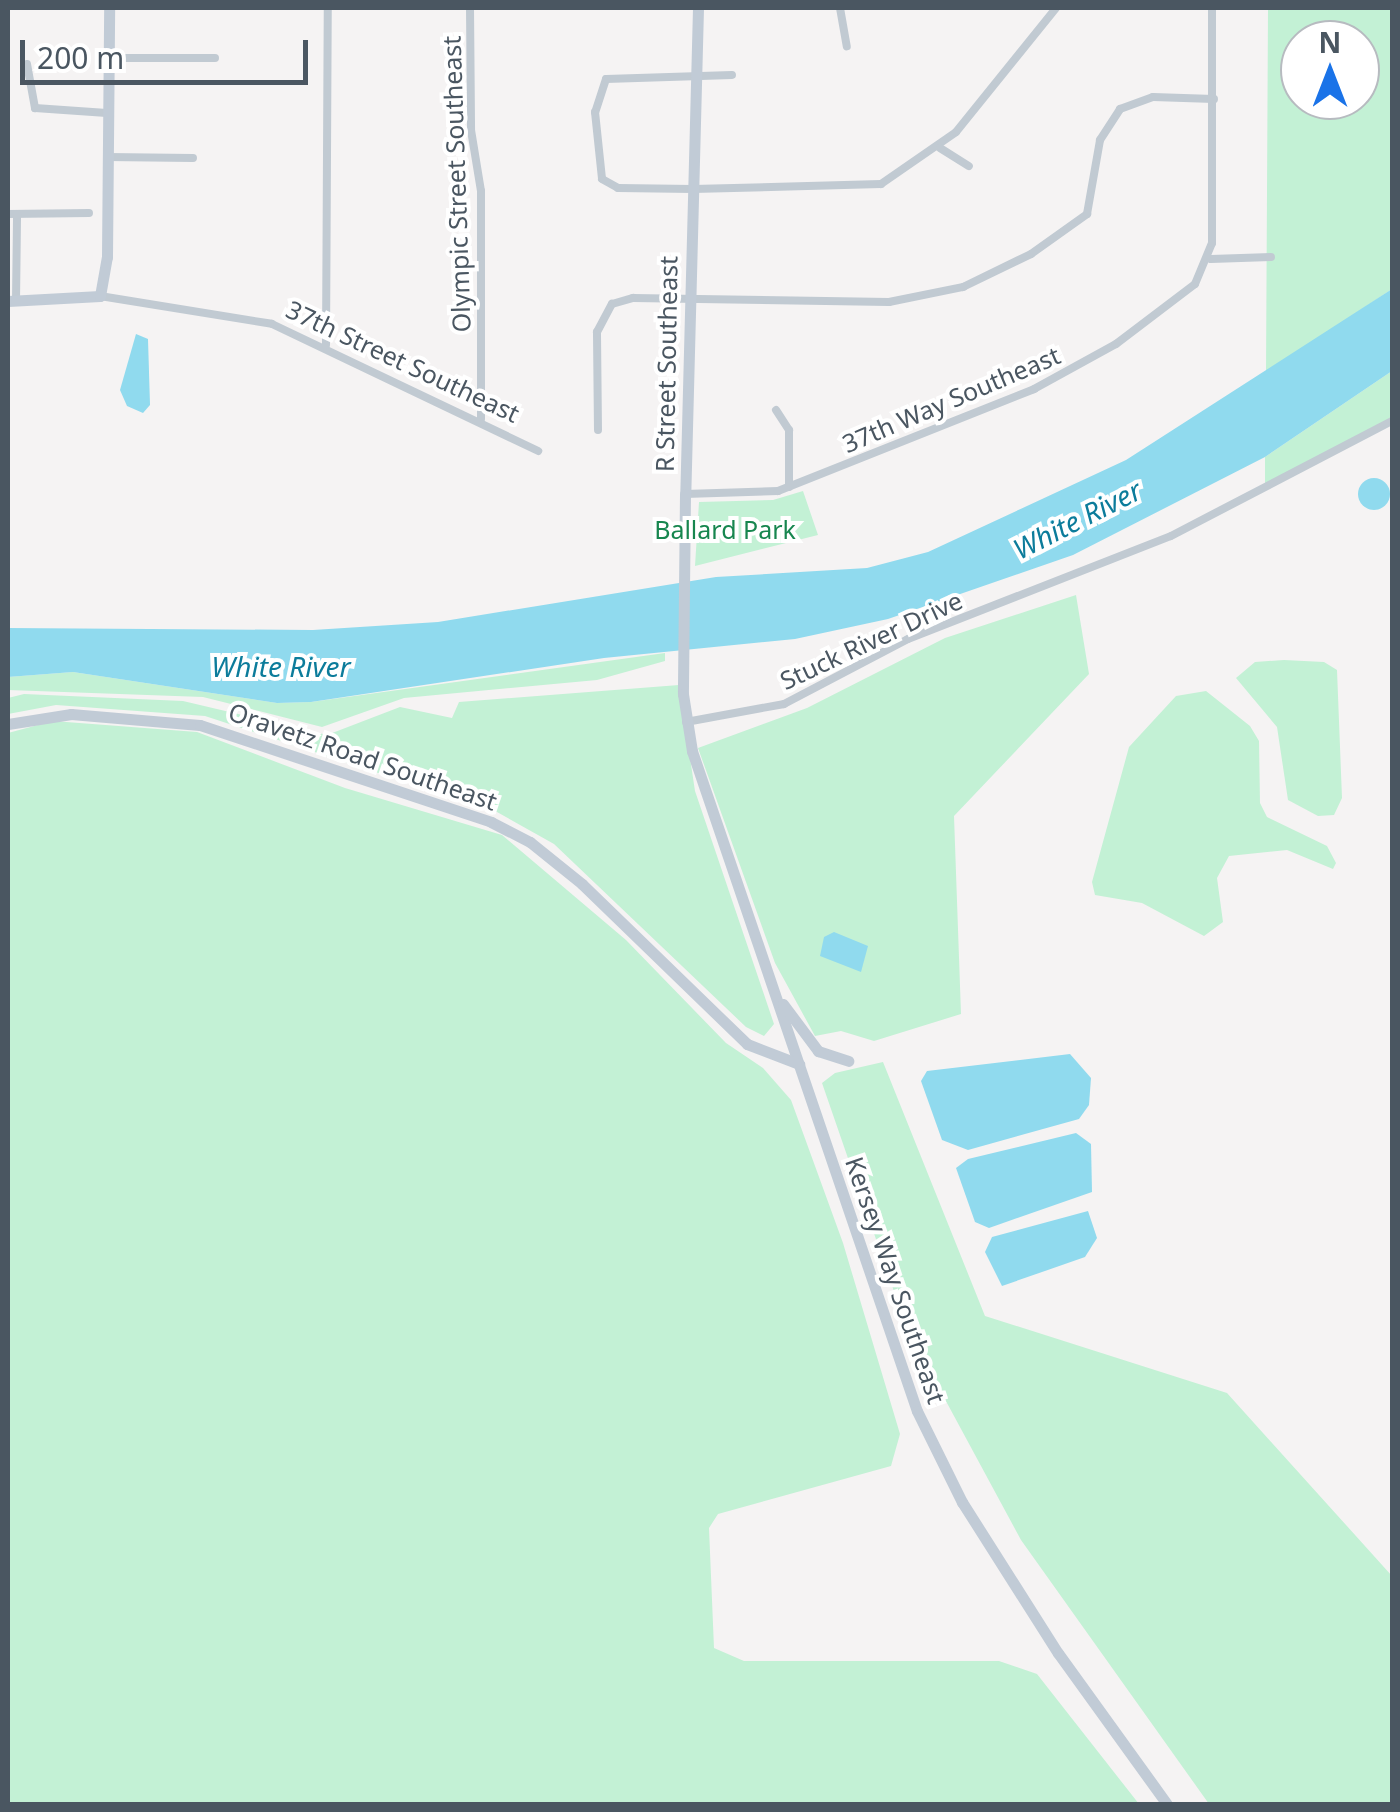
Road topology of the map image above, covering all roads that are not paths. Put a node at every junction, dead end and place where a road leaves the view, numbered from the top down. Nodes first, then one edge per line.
1 (109, 8) edge
2 (328, 8) edge
3 (470, 8) edge
4 (698, 8) edge
5 (840, 8) edge
6 (1056, 8) edge
7 (1212, 8) edge
8 (847, 46) dead end
9 (108, 58) junction
10 (215, 58) dead end
11 (26, 64) dead end
12 (697, 75) junction
13 (732, 75) dead end
14 (1214, 99) junction
15 (106, 114) junction
16 (940, 148) junction
17 (106, 158) junction
18 (193, 158) dead end
19 (969, 166) dead end
20 (693, 189) junction
21 (89, 213) dead end
22 (12, 214) edge
23 (1270, 257) dead end
24 (1210, 258) junction
25 (100, 296) junction
26 (689, 300) junction
27 (12, 301) edge
28 (326, 345) junction
29 (776, 410) dead end
30 (482, 419) junction
31 (1392, 421) edge
32 (598, 430) dead end
33 (538, 451) dead end
34 (790, 487) junction
35 (685, 494) junction
36 (686, 722) junction
37 (8, 724) edge
38 (773, 988) junction
39 (848, 1061) dead end
40 (799, 1064) junction
41 (1166, 1804) edge

1 - 9 street
2 - 28 street
3 - 30 street, Olympic Street Southeast
4 - 12 street, R Street Southeast
5 - 8 street
6 - 16 street
7 - 14 street
9 - 10 street
9 - 15 street
11 - 15 street
12 - 13 street
12 - 20 street, R Street Southeast
12 - 20 street
14 - 24 street
14 - 26 street
15 - 17 street
16 - 19 street
16 - 20 street
17 - 18 street
17 - 25 street
20 - 26 street, R Street Southeast
21 - 22 street
22 - 27 street
23 - 24 street
24 - 34 street, 37th Way Southeast
25 - 27 street, 37th Street Southeast
25 - 28 street, 37th Street Southeast
26 - 32 street
26 - 35 street, R Street Southeast
28 - 30 street, 37th Street Southeast
29 - 34 street
30 - 33 street, 37th Street Southeast
31 - 36 street, Stuck River Drive
34 - 35 street
35 - 36 street, R Street Southeast
36 - 38 street, Kersey Way Southeast
37 - 40 street, Oravetz Road Southeast
38 - 39 street
38 - 40 street, Kersey Way Southeast
40 - 41 street, Kersey Way Southeast

